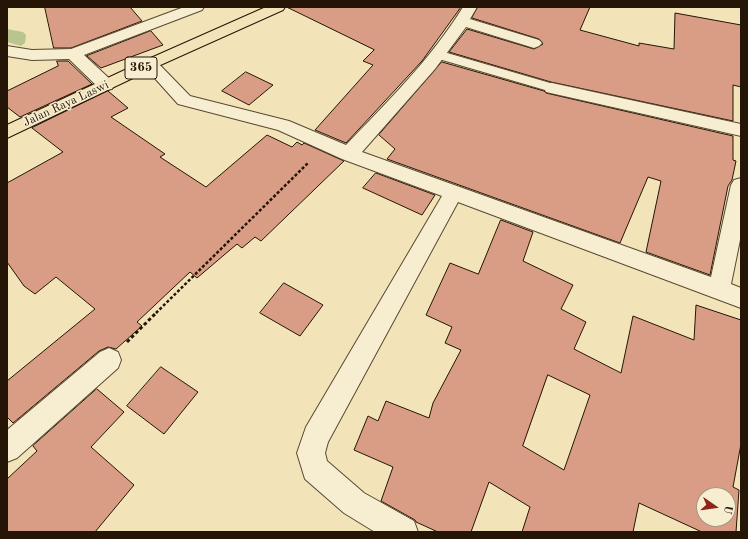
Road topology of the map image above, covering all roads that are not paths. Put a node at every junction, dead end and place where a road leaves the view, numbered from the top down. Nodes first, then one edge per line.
1 (197, 7) edge
2 (278, 7) edge
3 (470, 7) edge
4 (462, 21) junction
5 (534, 43) dead end
6 (7, 51) edge
7 (73, 54) junction
8 (437, 54) junction
9 (150, 64) junction
10 (106, 85) junction
11 (552, 88) joint
12 (741, 130) edge
13 (7, 132) edge
14 (349, 154) junction
15 (741, 185) edge
16 (454, 192) junction
17 (720, 290) junction
18 (741, 298) edge
19 (109, 360) road end
20 (7, 448) edge
21 (403, 532) edge

1 - 7 street
2 - 9 main road, Jalan Raya Laswi / 365
3 - 4 street
4 - 5 street
4 - 8 street
6 - 7 street
7 - 10 street
8 - 11 lane
8 - 14 street
9 - 10 main road, Jalan Raya Laswi / 365
9 - 14 street
10 - 13 main road, Jalan Raya Laswi / 365
11 - 12 street
14 - 16 street
15 - 17 street
16 - 17 street
16 - 21 street
17 - 18 street
19 - 20 street

